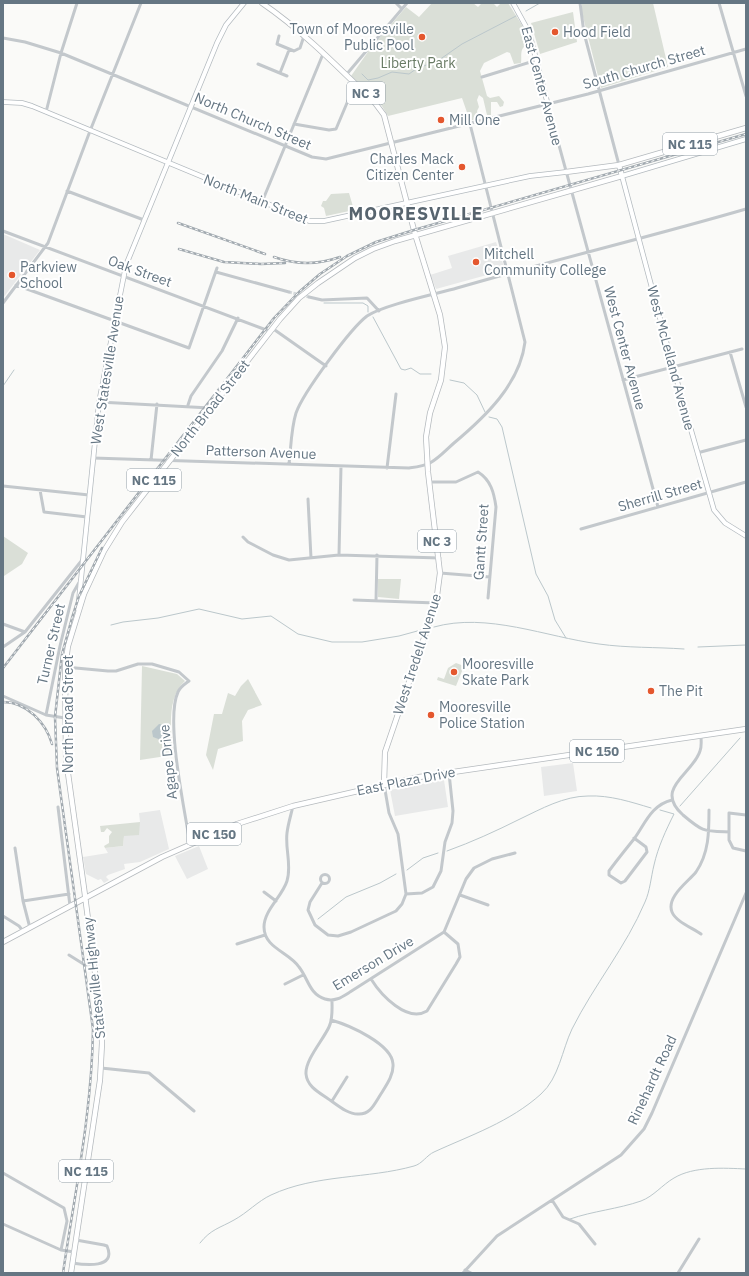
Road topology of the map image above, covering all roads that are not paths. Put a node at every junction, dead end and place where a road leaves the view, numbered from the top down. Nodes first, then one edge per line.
1 (77, 3) edge
2 (141, 3) edge
3 (244, 3) edge
4 (262, 3) edge
5 (396, 3) edge
6 (407, 3) edge
7 (513, 3) edge
8 (580, 3) edge
9 (719, 3) edge
10 (402, 9) junction
11 (279, 36) dead end
12 (304, 36) junction
13 (3, 38) edge
14 (746, 49) edge
15 (289, 50) junction
16 (61, 53) junction
17 (734, 53) junction
18 (323, 54) junction
19 (537, 60) junction
20 (258, 64) dead end
21 (280, 73) junction
22 (113, 74) junction
23 (288, 76) dead end
24 (346, 76) junction
25 (482, 77) dead end
26 (355, 84) junction
27 (600, 91) junction
28 (746, 96) edge
29 (3, 102) edge
30 (548, 105) junction
31 (191, 107) junction
32 (46, 112) junction
33 (294, 124) junction
34 (470, 124) junction
35 (746, 128) edge
36 (90, 131) junction
37 (746, 139) edge
38 (391, 144) junction
39 (285, 146) junction
40 (168, 163) junction
41 (618, 165) junction
42 (566, 172) junction
43 (622, 176) junction
44 (486, 185) junction
45 (571, 190) junction
46 (67, 191) junction
47 (262, 202) junction
48 (406, 202) junction
49 (746, 209) edge
50 (493, 212) junction
51 (144, 220) junction
52 (3, 230) edge
53 (415, 234) junction
54 (638, 239) junction
55 (46, 247) junction
56 (588, 252) junction
57 (509, 273) junction
58 (123, 277) junction
59 (16, 285) junction
60 (289, 292) tunnel mouth
61 (434, 294) junction
62 (309, 297) tunnel mouth
63 (3, 302) edge
64 (204, 306) junction
65 (379, 311) junction
66 (238, 318) junction
67 (114, 321) junction
68 (271, 329) junction
69 (742, 349) dead end
70 (730, 352) junction
71 (326, 366) junction
72 (673, 367) junction
73 (623, 380) junction
74 (396, 394) dead end
75 (99, 402) junction
76 (157, 404) junction
77 (188, 405) junction
78 (746, 407) edge
79 (210, 408) junction
80 (746, 440) edge
81 (697, 453) junction
82 (93, 458) junction
83 (151, 460) junction
84 (170, 460) junction
85 (289, 464) junction
86 (427, 464) junction
87 (341, 466) junction
88 (387, 468) junction
89 (429, 482) junction
90 (746, 482) edge
91 (3, 486) edge
92 (40, 490) junction
93 (708, 493) junction
94 (90, 495) junction
95 (308, 499) dead end
96 (658, 507) junction
97 (87, 518) junction
98 (581, 529) dead end
99 (746, 536) edge
100 (244, 537) dead end
101 (339, 555) junction
102 (377, 556) junction
103 (311, 558) junction
104 (440, 558) junction
105 (83, 559) junction
106 (440, 573) junction
107 (490, 577) junction
108 (81, 579) junction
109 (488, 598) dead end
110 (354, 600) dead end
111 (376, 601) junction
112 (436, 603) junction
113 (78, 610) junction
114 (3, 624) edge
115 (25, 632) junction
116 (3, 647) edge
117 (66, 667) junction
118 (3, 696) edge
119 (46, 715) junction
120 (65, 718) junction
121 (746, 729) edge
122 (701, 736) junction
123 (449, 773) junction
124 (384, 784) junction
125 (672, 800) junction
126 (293, 806) junction
127 (58, 807) dead end
128 (709, 810) dead end
129 (746, 815) edge
130 (709, 831) junction
131 (729, 832) junction
132 (634, 838) junction
133 (190, 844) junction
134 (15, 848) dead end
135 (746, 850) edge
136 (516, 853) dead end
137 (322, 883) dead end
138 (264, 892) dead end
139 (746, 893) edge
140 (69, 894) junction
141 (406, 894) junction
142 (460, 895) junction
143 (85, 898) junction
144 (23, 901) junction
145 (276, 901) junction
146 (488, 905) dead end
147 (70, 906) junction
148 (3, 916) edge
149 (30, 928) junction
150 (23, 931) junction
151 (444, 932) junction
152 (265, 934) junction
153 (701, 934) dead end
154 (3, 942) edge
155 (237, 944) dead end
156 (69, 955) dead end
157 (94, 964) junction
158 (303, 974) junction
159 (371, 979) junction
160 (285, 984) dead end
161 (332, 1000) junction
162 (332, 1020) junction
163 (101, 1068) junction
164 (347, 1077) dead end
165 (332, 1101) junction
166 (194, 1111) dead end
167 (3, 1173) edge
168 (552, 1200) junction
169 (3, 1224) edge
170 (699, 1239) dead end
171 (76, 1240) junction
172 (595, 1244) dead end
173 (61, 1250) junction
174 (74, 1252) junction
175 (72, 1263) junction
176 (464, 1271) edge
177 (71, 1273) edge
178 (471, 1273) edge
179 (678, 1273) edge

1 - 16 street
2 - 22 street
3 - 31 street, West Statesville Avenue
4 - 12 main road, NC 3
5 - 10 street
6 - 10 street
7 - 19 street, East Center Avenue
8 - 27 street
9 - 17 street
10 - 24 street
11 - 15 street
12 - 15 street
12 - 18 main road, NC 3
13 - 16 street, North Church Street
14 - 17 street, South Church Street
15 - 21 street
16 - 22 street, North Church Street
16 - 32 street
17 - 27 street, South Church Street
17 - 28 street
18 - 24 main road, NC 3
18 - 33 street
19 - 25 street
19 - 30 street, East Center Avenue
20 - 21 street
21 - 23 street
22 - 31 street, North Church Street
22 - 36 street
24 - 26 main road, NC 3
26 - 33 street
26 - 38 main road, NC 3
27 - 30 street, South Church Street
27 - 41 street
29 - 32 street, North Main Street
30 - 34 street, North Church Street
30 - 42 street, East Center Avenue
31 - 39 street, North Church Street
31 - 40 street, West Statesville Avenue
32 - 36 street, North Main Street
33 - 39 street
34 - 38 street, North Church Street
34 - 44 street
35 - 41 main road, NC 115
36 - 40 street, North Main Street
36 - 46 street
37 - 43 street
38 - 39 street, North Church Street
38 - 48 main road, NC 3
39 - 47 street
40 - 47 street, North Main Street
40 - 51 street, West Statesville Avenue
41 - 42 main road, NC 115
41 - 43 main road, West McLelland Avenue
42 - 44 street, North Main Street
42 - 45 street, West Center Avenue
43 - 45 main road, NC 115
43 - 54 street, West McLelland Avenue
44 - 48 street, North Main Street
44 - 50 street
45 - 50 main road, North Broad Street / NC 115
45 - 56 street, West Center Avenue
46 - 51 street
46 - 55 street
47 - 48 street, North Main Street
48 - 53 main road, West Iredell Avenue / NC 3
49 - 54 street
50 - 53 main road, North Broad Street / NC 115
50 - 57 street
51 - 58 street, West Statesville Avenue
52 - 55 street, Oak Street
53 - 61 main road, West Iredell Avenue / NC 3
53 - 68 main road, North Broad Street / NC 115
54 - 56 street
54 - 72 street, West McLelland Avenue
55 - 58 street, Oak Street
55 - 59 street
56 - 57 street
56 - 73 street, West Center Avenue
57 - 61 street
57 - 86 street
58 - 64 street, Oak Street
58 - 67 street, West Statesville Avenue
59 - 63 street
59 - 67 street
60 - 64 street
61 - 65 street
61 - 86 main road, West Iredell Avenue / NC 3
62 - 65 street
64 - 66 street, Oak Street
64 - 67 street
65 - 71 street
66 - 68 street, Oak Street
66 - 77 street
67 - 75 street, West Statesville Avenue
68 - 71 street, Oak Street
68 - 79 main road, North Broad Street / NC 115
69 - 70 street
70 - 72 street
70 - 78 street
71 - 85 street
72 - 73 street
72 - 81 street, West McLelland Avenue
73 - 96 street, West Center Avenue
74 - 88 street
75 - 76 street
75 - 82 street, West Statesville Avenue
76 - 77 street
76 - 83 street
77 - 79 street
79 - 84 main road, North Broad Street / NC 115
80 - 81 street
81 - 93 street, West McLelland Avenue
82 - 83 street, Patterson Avenue
82 - 94 street, West Statesville Avenue
83 - 84 street, Patterson Avenue
84 - 85 street, Patterson Avenue
84 - 113 main road, North Broad Street / NC 115
85 - 87 street, Patterson Avenue
86 - 88 street, Patterson Avenue
86 - 89 main road, West Iredell Avenue / NC 3
87 - 88 street, Patterson Avenue
87 - 101 street
89 - 104 main road, West Iredell Avenue / NC 3
89 - 107 street, Gantt Street
90 - 93 street, Sherrill Street
91 - 92 street
92 - 94 street
92 - 97 street
93 - 96 street, Sherrill Street
93 - 99 street, West McLelland Avenue
94 - 97 street, West Statesville Avenue
95 - 103 street
96 - 98 street, Sherrill Street
97 - 105 street, West Statesville Avenue
100 - 103 street
101 - 102 street
101 - 103 street
102 - 104 street
102 - 111 street
104 - 106 main road, West Iredell Avenue / NC 3
105 - 108 street, West Statesville Avenue
105 - 115 street
106 - 107 street
106 - 112 main road, West Iredell Avenue / NC 3
107 - 109 street, Gantt Street
108 - 113 street, West Statesville Avenue
108 - 119 street, Turner Street
110 - 111 street
111 - 112 street
112 - 124 main road, West Iredell Avenue / NC 3
113 - 117 main road, North Broad Street / NC 115
114 - 115 street
115 - 116 street
117 - 120 main road, North Broad Street / NC 115
117 - 133 street, Agape Drive
118 - 119 street
119 - 120 street
120 - 143 main road, North Broad Street / NC 115
121 - 122 main road, East Plaza Drive / NC 150
122 - 123 main road, East Plaza Drive / NC 150
122 - 125 street
123 - 124 main road, East Plaza Drive / NC 150
123 - 141 street
124 - 126 main road, East Plaza Drive / NC 150
124 - 141 street, West Iredell Avenue
125 - 130 street
125 - 132 street
126 - 133 main road, East Plaza Drive / NC 150
126 - 145 street
127 - 140 street
128 - 130 street
129 - 131 street
130 - 131 street
130 - 153 street
131 - 135 street
132 - 132 street
133 - 143 main road, East Plaza Drive / NC 150
134 - 144 street
136 - 142 street
137 - 141 street
138 - 145 street
139 - 168 street, Rinehardt Road
140 - 144 street
140 - 147 street
142 - 146 street
142 - 151 street
143 - 147 main road, NC 150
143 - 157 main road, Statesville Highway / NC 115
144 - 149 street
145 - 152 street
147 - 149 main road, NC 150
148 - 150 street
149 - 150 main road, NC 150
150 - 154 main road, NC 150
151 - 159 street, Emerson Drive
151 - 159 street
152 - 155 street
152 - 158 street, Emerson Drive
156 - 157 street
157 - 163 main road, Statesville Highway / NC 115
158 - 160 street
158 - 161 street, Emerson Drive
159 - 161 street, Emerson Drive
161 - 162 street
162 - 165 street
162 - 165 street
163 - 166 street
163 - 171 main road, Statesville Highway / NC 115
164 - 165 street
167 - 173 street
168 - 172 street
168 - 176 street, Rinehardt Road
169 - 173 street
170 - 179 street
171 - 174 main road, Statesville Highway / NC 115
171 - 175 street
173 - 174 street
174 - 175 main road, Statesville Highway / NC 115
175 - 177 main road, Statesville Highway / NC 115
176 - 178 street

